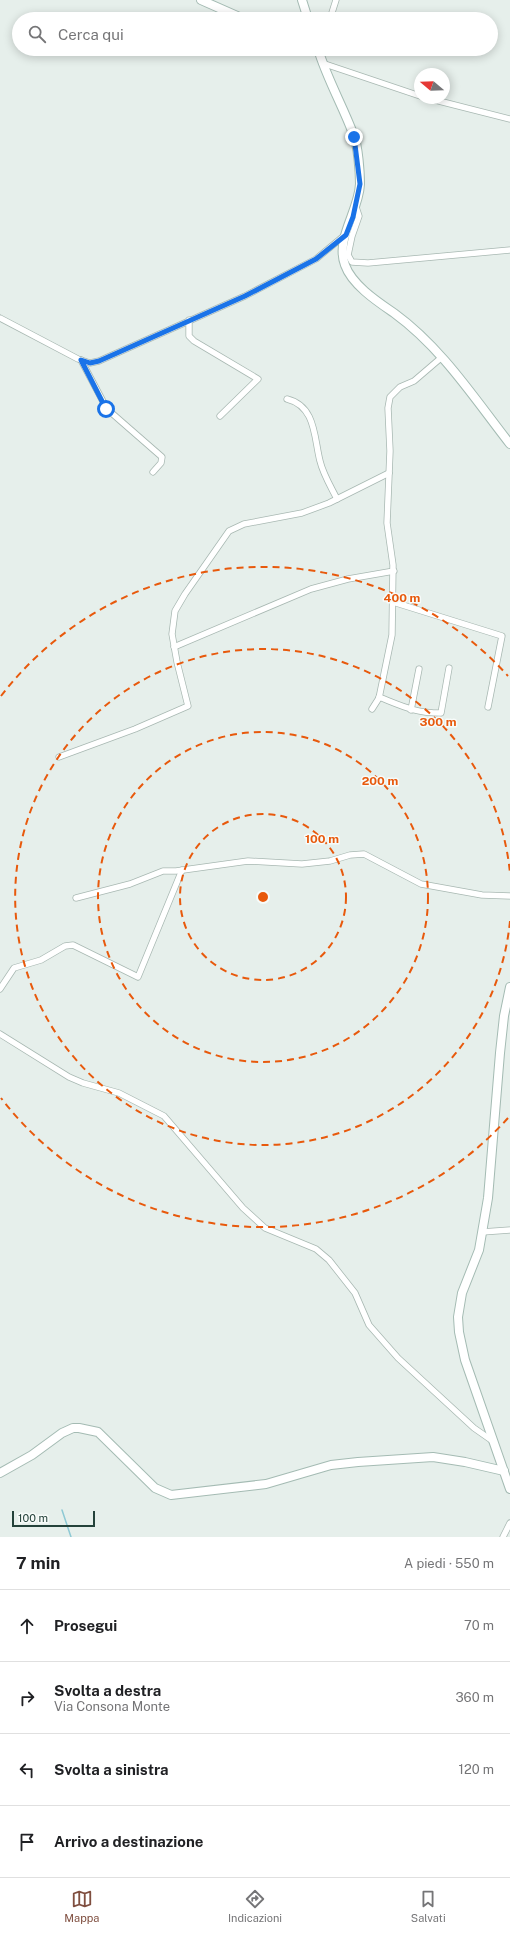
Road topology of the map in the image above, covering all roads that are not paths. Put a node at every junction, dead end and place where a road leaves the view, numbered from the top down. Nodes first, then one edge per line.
1 (202, 0) edge
2 (302, 0) edge
3 (336, 0) edge
4 (229, 12) edge
5 (306, 12) edge
6 (332, 12) edge
7 (320, 56) edge
8 (322, 63) junction
9 (414, 94) edge
10 (450, 104) edge
11 (510, 119) edge
12 (355, 204) junction
13 (346, 235) junction
14 (510, 250) edge
15 (0, 318) edge
16 (189, 320) junction
17 (442, 357) junction
18 (81, 360) junction
19 (287, 399) dead end
20 (220, 416) dead end
21 (510, 444) edge
22 (153, 472) dead end
23 (389, 473) junction
24 (337, 499) junction
25 (394, 570) junction
26 (393, 602) junction
27 (174, 647) junction
28 (449, 668) dead end
29 (419, 670) dead end
30 (379, 697) junction
31 (488, 707) dead end
32 (372, 709) dead end
33 (411, 710) junction
34 (59, 756) dead end
35 (182, 870) junction
36 (510, 896) edge
37 (76, 898) dead end
38 (510, 987) edge
39 (0, 989) edge
40 (0, 1034) edge
41 (510, 1230) edge
42 (482, 1232) junction
43 (494, 1442) junction
44 (504, 1472) junction
45 (0, 1473) edge
46 (509, 1486) edge
47 (510, 1523) edge
48 (503, 1537) edge

1 - 4 main road
2 - 5 main road
3 - 6 street
7 - 8 main road
8 - 9 street
8 - 12 main road
10 - 11 street
12 - 13 main road
12 - 14 street
13 - 16 street
13 - 17 main road
15 - 18 street
16 - 18 street
16 - 20 street
17 - 21 main road
17 - 23 street
18 - 22 street
19 - 24 street
23 - 24 street
23 - 25 street
24 - 27 street
25 - 26 street
25 - 27 street
26 - 30 street
26 - 31 street
27 - 34 street
28 - 33 street
29 - 33 street
30 - 32 street
30 - 33 street
35 - 36 street
35 - 37 street
35 - 39 street
38 - 42 main road
40 - 43 street
41 - 42 street
42 - 43 main road
43 - 44 main road
44 - 45 main road
44 - 46 main road
47 - 48 street

